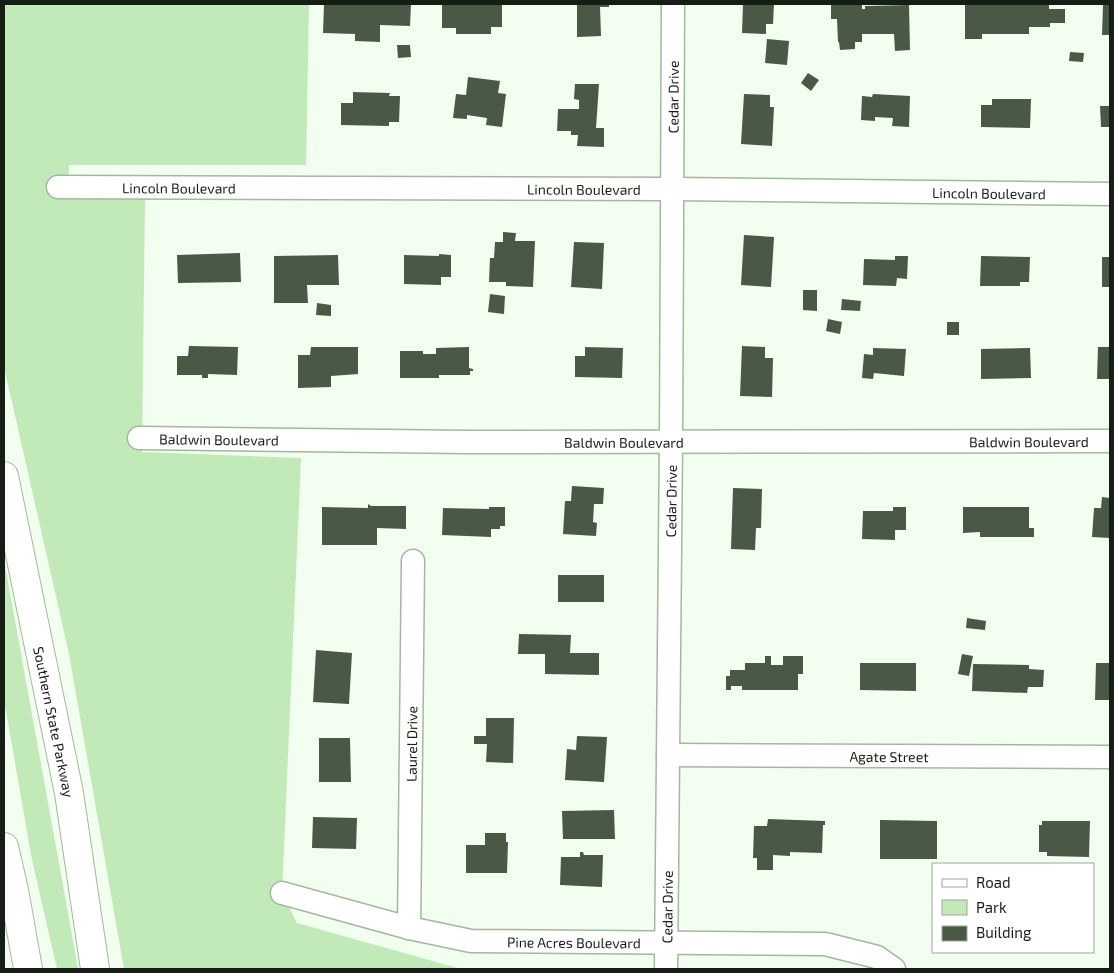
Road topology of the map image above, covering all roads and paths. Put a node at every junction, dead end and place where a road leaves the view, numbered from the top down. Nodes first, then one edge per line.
1 (673, 4) edge
2 (58, 187) dead end
3 (672, 189) junction
4 (1110, 194) edge
5 (139, 438) dead end
6 (1110, 441) edge
7 (671, 442) junction
8 (4, 476) edge
9 (413, 562) dead end
10 (668, 755) junction
11 (1110, 757) edge
12 (4, 847) edge
13 (282, 893) dead end
14 (409, 928) junction
15 (666, 943) junction
16 (28, 969) edge
17 (95, 969) edge
18 (666, 969) edge
19 (894, 969) edge

1 - 3 street, Cedar Drive
2 - 3 street, Lincoln Boulevard
3 - 4 street, Lincoln Boulevard
3 - 7 street, Cedar Drive
5 - 7 street, Baldwin Boulevard
6 - 7 street, Baldwin Boulevard
7 - 10 street, Cedar Drive
8 - 17 highway, Southern State Parkway
9 - 14 street, Laurel Drive
10 - 11 street, Agate Street
10 - 15 street, Cedar Drive
12 - 16 highway
13 - 14 street, Pine Acres Boulevard
14 - 15 street, Pine Acres Boulevard
15 - 18 street, Cedar Drive
15 - 19 street, Pine Acres Boulevard

